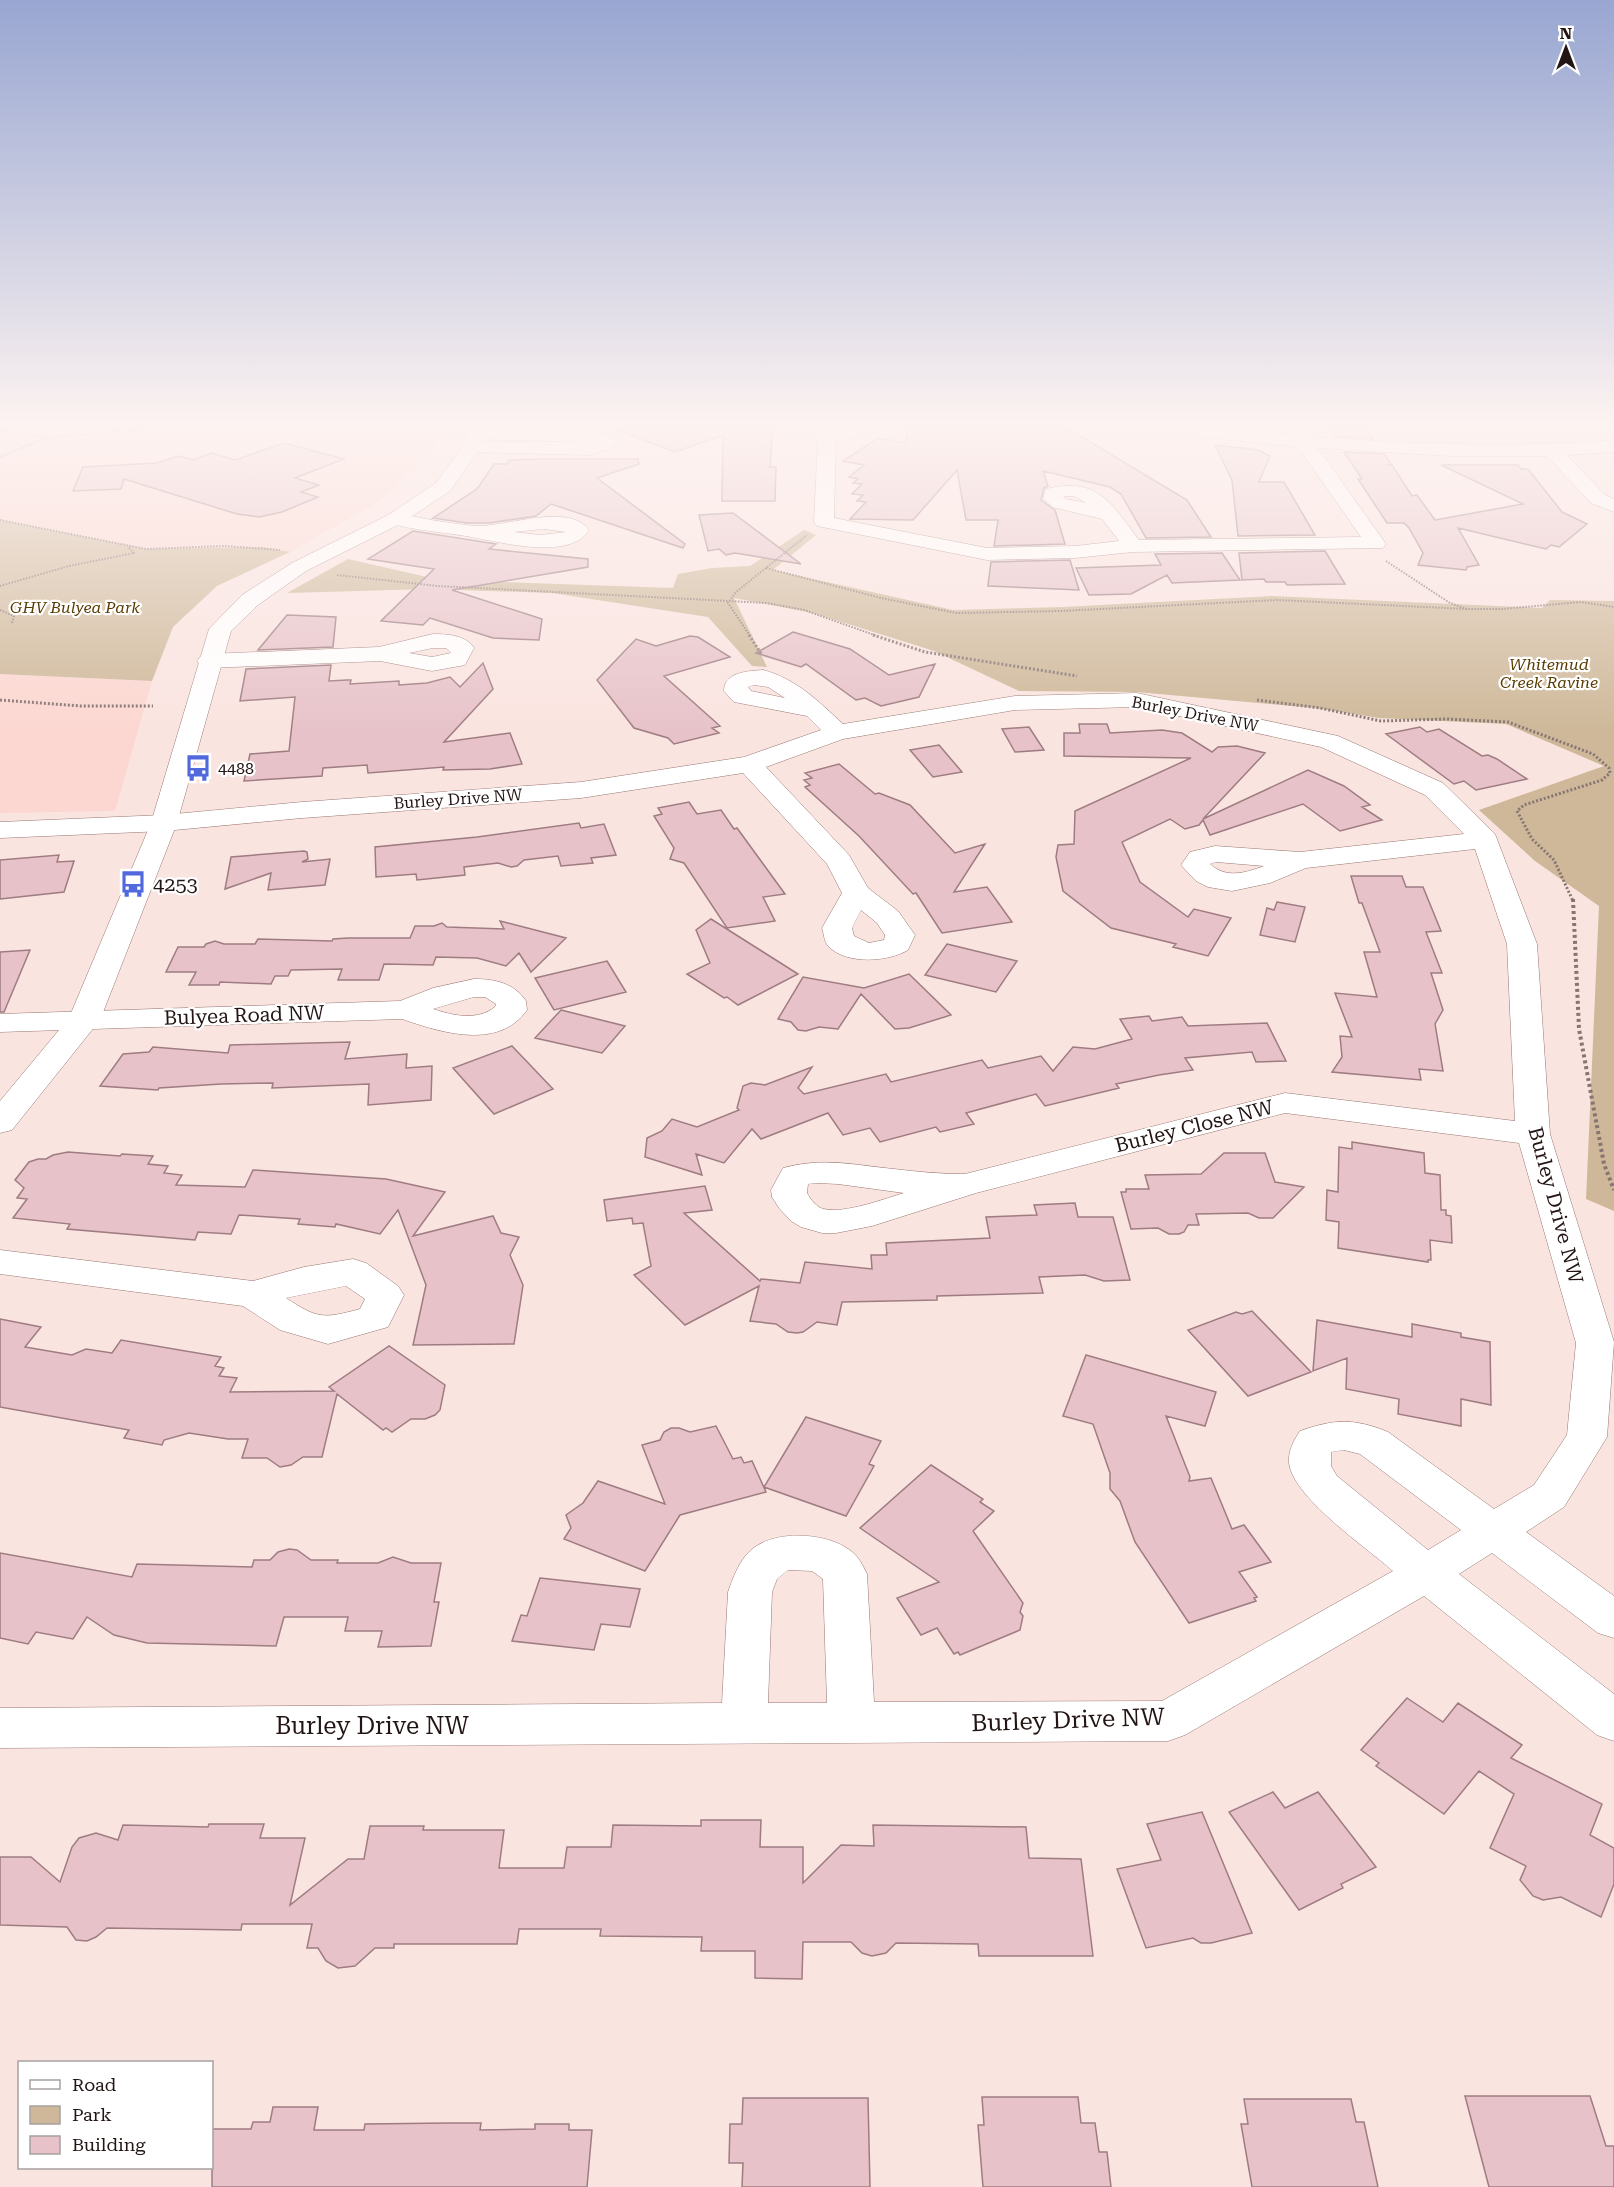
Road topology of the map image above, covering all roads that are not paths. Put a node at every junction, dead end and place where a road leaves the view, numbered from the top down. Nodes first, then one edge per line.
1 (376, 528) edge
2 (453, 528) edge
3 (855, 528) edge
4 (1119, 528) edge
5 (1365, 528) edge
6 (478, 532) dead end
7 (1133, 546) junction
8 (380, 654) dead end
9 (210, 661) junction
10 (825, 721) junction
11 (749, 764) junction
12 (164, 823) junction
13 (0, 831) edge
14 (1485, 840) junction
15 (1300, 860) dead end
16 (856, 893) dead end
17 (404, 1010) dead end
18 (84, 1020) junction
19 (0, 1023) edge
20 (0, 1123) edge
21 (1533, 1134) junction
22 (965, 1185) dead end
23 (0, 1262) edge
24 (253, 1294) dead end
25 (1491, 1530) junction
26 (1426, 1573) junction
27 (1614, 1620) edge
28 (1614, 1721) edge
29 (851, 1723) junction
30 (744, 1724) junction
31 (0, 1728) edge

1 - 9 street
2 - 6 street
3 - 7 street
4 - 7 street
5 - 7 street
8 - 9 street
9 - 12 street
10 - 10 street, Burley Drive NW
10 - 11 street, Burley Drive NW
10 - 14 street, Burley Drive NW
11 - 12 street, Burley Drive NW
11 - 16 street
12 - 13 street, Burley Drive NW
12 - 18 street
14 - 15 street
14 - 21 street, Burley Drive NW
17 - 18 street, Bulyea Road NW
18 - 19 street, Bulyea Road NW
18 - 20 street
21 - 22 street, Burley Close NW
21 - 25 street, Burley Drive NW
23 - 24 street
25 - 26 street, Burley Drive NW
25 - 26 street
25 - 27 street
26 - 28 street
26 - 29 street, Burley Drive NW
29 - 30 street, Burley Drive NW
29 - 30 street
30 - 31 street, Burley Drive NW

